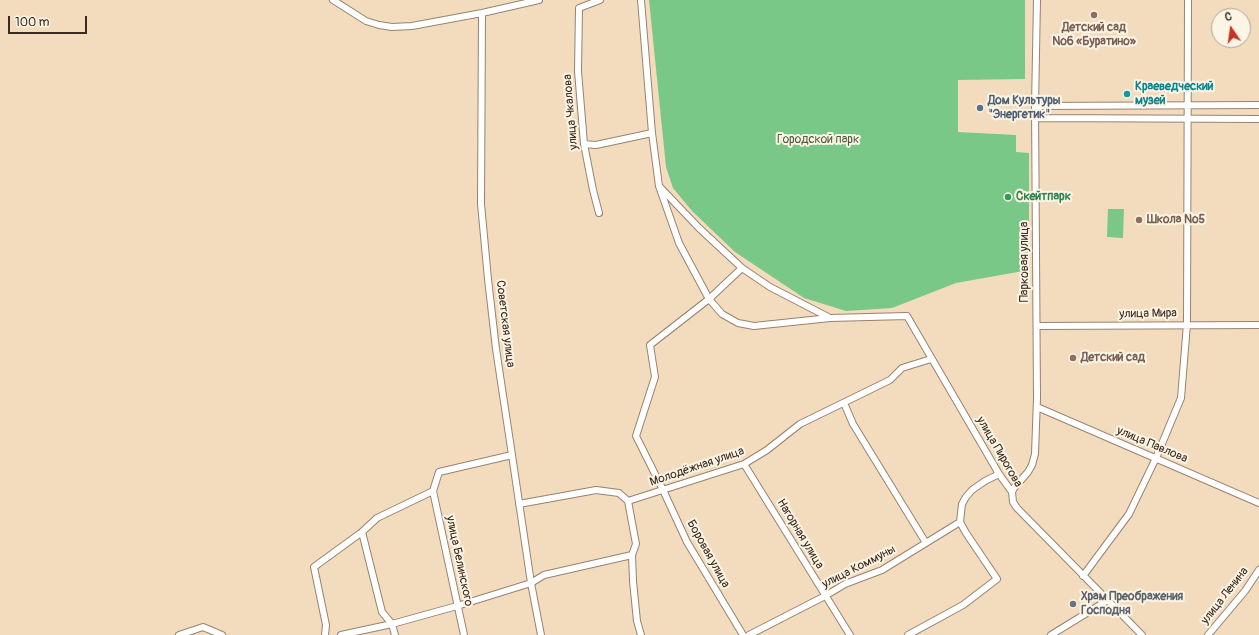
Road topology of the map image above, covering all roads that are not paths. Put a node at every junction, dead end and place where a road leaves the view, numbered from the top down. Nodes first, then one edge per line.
1 (333, 0) edge
2 (540, 0) edge
3 (600, 0) edge
4 (641, 0) edge
5 (1037, 0) edge
6 (1188, 0) edge
7 (482, 13) junction
8 (1188, 105) junction
9 (1036, 106) junction
10 (1259, 106) edge
11 (1036, 118) junction
12 (1188, 118) junction
13 (1259, 119) edge
14 (652, 133) junction
15 (584, 144) junction
16 (659, 186) junction
17 (599, 213) dead end
18 (742, 268) junction
19 (709, 299) junction
20 (830, 318) junction
21 (1187, 324) junction
22 (1259, 325) edge
23 (1037, 326) junction
24 (931, 359) junction
25 (844, 403) junction
26 (1037, 407) junction
27 (512, 454) junction
28 (1156, 458) junction
29 (744, 464) junction
30 (999, 474) junction
31 (663, 490) junction
32 (433, 491) junction
33 (1012, 492) junction
34 (628, 501) junction
35 (1259, 503) edge
36 (519, 504) junction
37 (960, 522) junction
38 (362, 532) junction
39 (926, 543) junction
40 (632, 555) junction
41 (1259, 570) edge
42 (1083, 576) junction
43 (531, 583) junction
44 (825, 596) junction
45 (1108, 600) junction
46 (457, 606) junction
47 (392, 624) junction
48 (179, 635) edge
49 (222, 635) edge
50 (324, 635) edge
51 (341, 635) edge
52 (395, 635) edge
53 (464, 635) edge
54 (541, 635) edge
55 (641, 635) edge
56 (743, 635) edge
57 (749, 635) edge
58 (850, 635) edge
59 (908, 635) edge
60 (1051, 635) edge
61 (1142, 635) edge
62 (1208, 635) edge

1 - 7 street
2 - 7 street
3 - 15 street, улица Чкалова
4 - 14 street
5 - 9 street, Парковая улица
6 - 8 street
7 - 27 street, Советская улица
8 - 9 street
8 - 10 street
8 - 12 street
9 - 11 street, Парковая улица
11 - 12 street
11 - 23 street, Парковая улица
12 - 13 street
12 - 21 street
14 - 15 street
14 - 16 street
15 - 17 street, улица Чкалова
16 - 18 street
16 - 19 street
18 - 19 street, Боровая улица
18 - 20 street
19 - 20 street
19 - 31 street, Боровая улица
20 - 24 street, улица Пирогова
21 - 22 street, улица Мира
21 - 23 street, улица Мира
21 - 28 street
23 - 26 street, Парковая улица
24 - 25 street, Молодёжная улица
24 - 30 street, улица Пирогова
25 - 29 street, Молодёжная улица
25 - 39 street
26 - 28 street, улица Павлова
26 - 33 street, Парковая улица
27 - 32 street
27 - 36 street, Советская улица
28 - 35 street, улица Павлова
28 - 42 street
29 - 31 street, Молодёжная улица
29 - 44 street, Нагорная улица
30 - 33 street, улица Пирогова
30 - 37 street
31 - 34 street, Молодёжная улица
31 - 56 street, Боровая улица
32 - 38 street
32 - 46 street, улица Белинского
33 - 42 street, улица Пирогова
34 - 36 street
34 - 40 street
36 - 43 street, Советская улица
37 - 39 street, улица Коммуны
37 - 59 street
38 - 47 street
38 - 50 street
39 - 44 street, улица Коммуны
40 - 43 street
40 - 55 street
41 - 62 street, улица Ленина
42 - 45 street, улица Пирогова
43 - 46 street
43 - 54 street, Советская улица
44 - 57 street, улица Коммуны
44 - 58 street, Нагорная улица
45 - 60 street
45 - 61 street, улица Пирогова
46 - 47 street
46 - 53 street, улица Белинского
47 - 51 street
47 - 52 street
48 - 49 street

